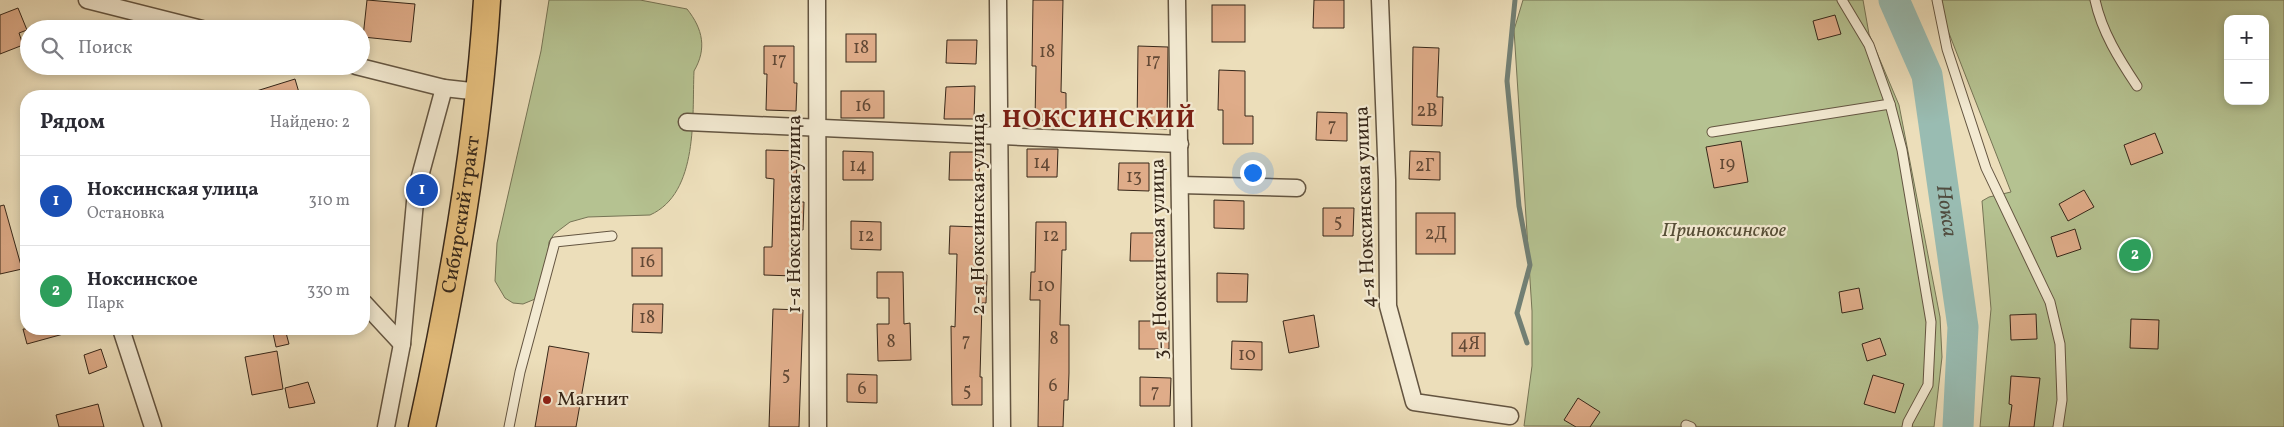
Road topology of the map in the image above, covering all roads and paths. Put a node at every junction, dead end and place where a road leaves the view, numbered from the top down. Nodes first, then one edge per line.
1 (87, 0) edge
2 (488, 0) edge
3 (817, 0) edge
4 (998, 0) edge
5 (1177, 0) edge
6 (1380, 0) edge
7 (1842, 0) edge
8 (1937, 0) edge
9 (2095, 0) edge
10 (166, 20) edge
11 (370, 70) edge
12 (2137, 86) dead end
13 (444, 88) junction
14 (480, 92) junction
15 (1890, 104) junction
16 (686, 122) dead end
17 (816, 127) junction
18 (1712, 132) dead end
19 (1000, 137) junction
20 (1180, 144) junction
21 (1180, 185) junction
22 (1297, 188) dead end
23 (612, 236) dead end
24 (370, 309) edge
25 (123, 335) edge
26 (402, 344) junction
27 (1510, 416) dead end
28 (152, 427) edge
29 (386, 427) edge
30 (422, 427) edge
31 (509, 427) edge
32 (818, 427) edge
33 (1002, 427) edge
34 (1184, 427) edge
35 (1907, 427) edge
36 (2058, 427) edge

1 - 10 street
2 - 14 main road, Сибирский тракт
3 - 17 street, 1-я Ноксинская улица
4 - 19 street, 2-я Ноксинская улица
5 - 20 street, 3-я Ноксинская улица
6 - 27 street, 4-я Ноксинская улица
7 - 15 lane
8 - 36 lane
9 - 12 lane
11 - 13 street
13 - 14 street
13 - 26 street
14 - 30 main road, Сибирский тракт
15 - 18 lane
15 - 35 lane
16 - 17 street
17 - 19 street
17 - 32 street, 1-я Ноксинская улица
19 - 20 street
19 - 33 street, 2-я Ноксинская улица
20 - 21 street, 3-я Ноксинская улица
21 - 22 street
21 - 34 street, 3-я Ноксинская улица
23 - 31 lane
24 - 26 street
25 - 28 street
26 - 29 street

